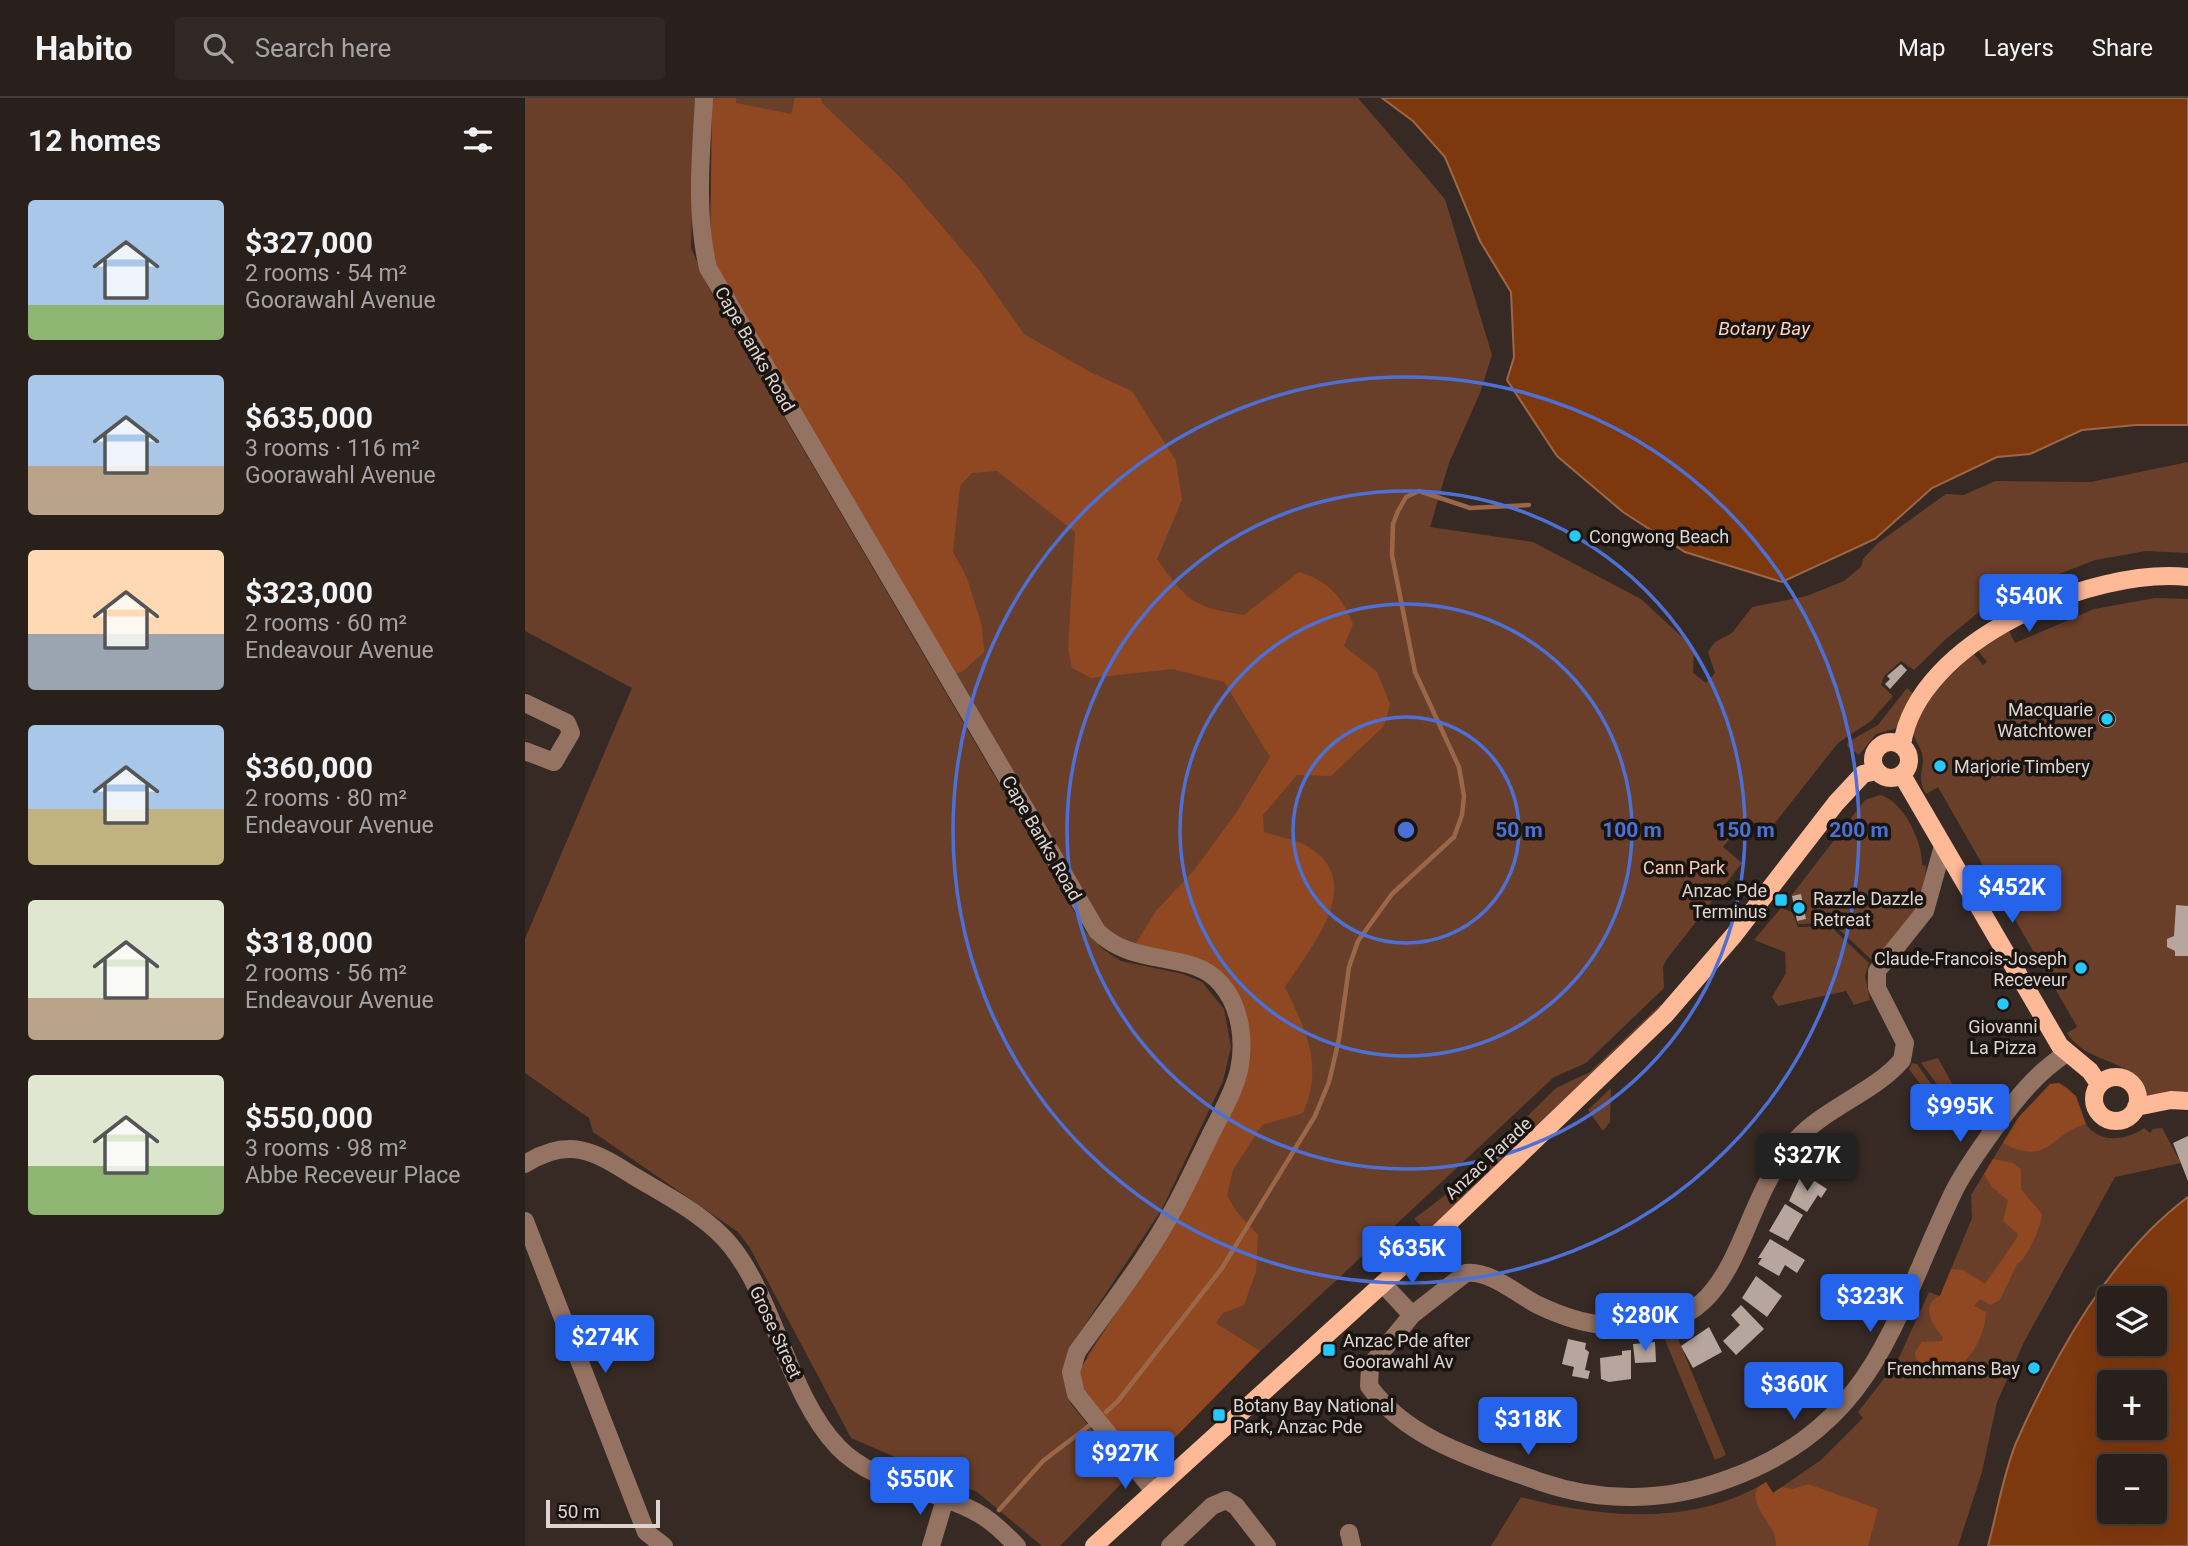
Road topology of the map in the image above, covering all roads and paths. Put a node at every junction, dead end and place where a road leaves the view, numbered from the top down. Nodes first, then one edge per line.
1 (703, 98) edge
2 (2188, 577) edge
3 (525, 703) edge
4 (1902, 745) junction
5 (525, 751) edge
6 (1876, 771) junction
7 (1902, 775) junction
8 (1943, 846) junction
9 (2067, 1053) junction
10 (2099, 1084) junction
11 (2188, 1101) edge
12 (2136, 1107) junction
13 (525, 1164) edge
14 (525, 1221) edge
15 (1383, 1284) junction
16 (1412, 1315) junction
17 (1154, 1491) junction
18 (945, 1499) junction
19 (664, 1546) edge
20 (931, 1546) edge
21 (1017, 1546) edge
22 (1094, 1546) edge
23 (1170, 1546) edge
24 (1267, 1546) edge

1 - 17 street, Cape Banks Road
2 - 4 main road
3 - 5 street
4 - 6 main road
4 - 7 main road
6 - 7 main road
6 - 15 main road, Anzac Parade
7 - 8 main road
8 - 9 main road
8 - 16 street
9 - 10 main road
9 - 16 street
10 - 12 main road
10 - 12 main road
11 - 12 main road
13 - 18 street, Grose Street
14 - 19 street
15 - 16 street
15 - 17 main road, Anzac Parade
17 - 22 main road, Anzac Parade
18 - 20 street
18 - 21 street, Grose Street
23 - 24 street

